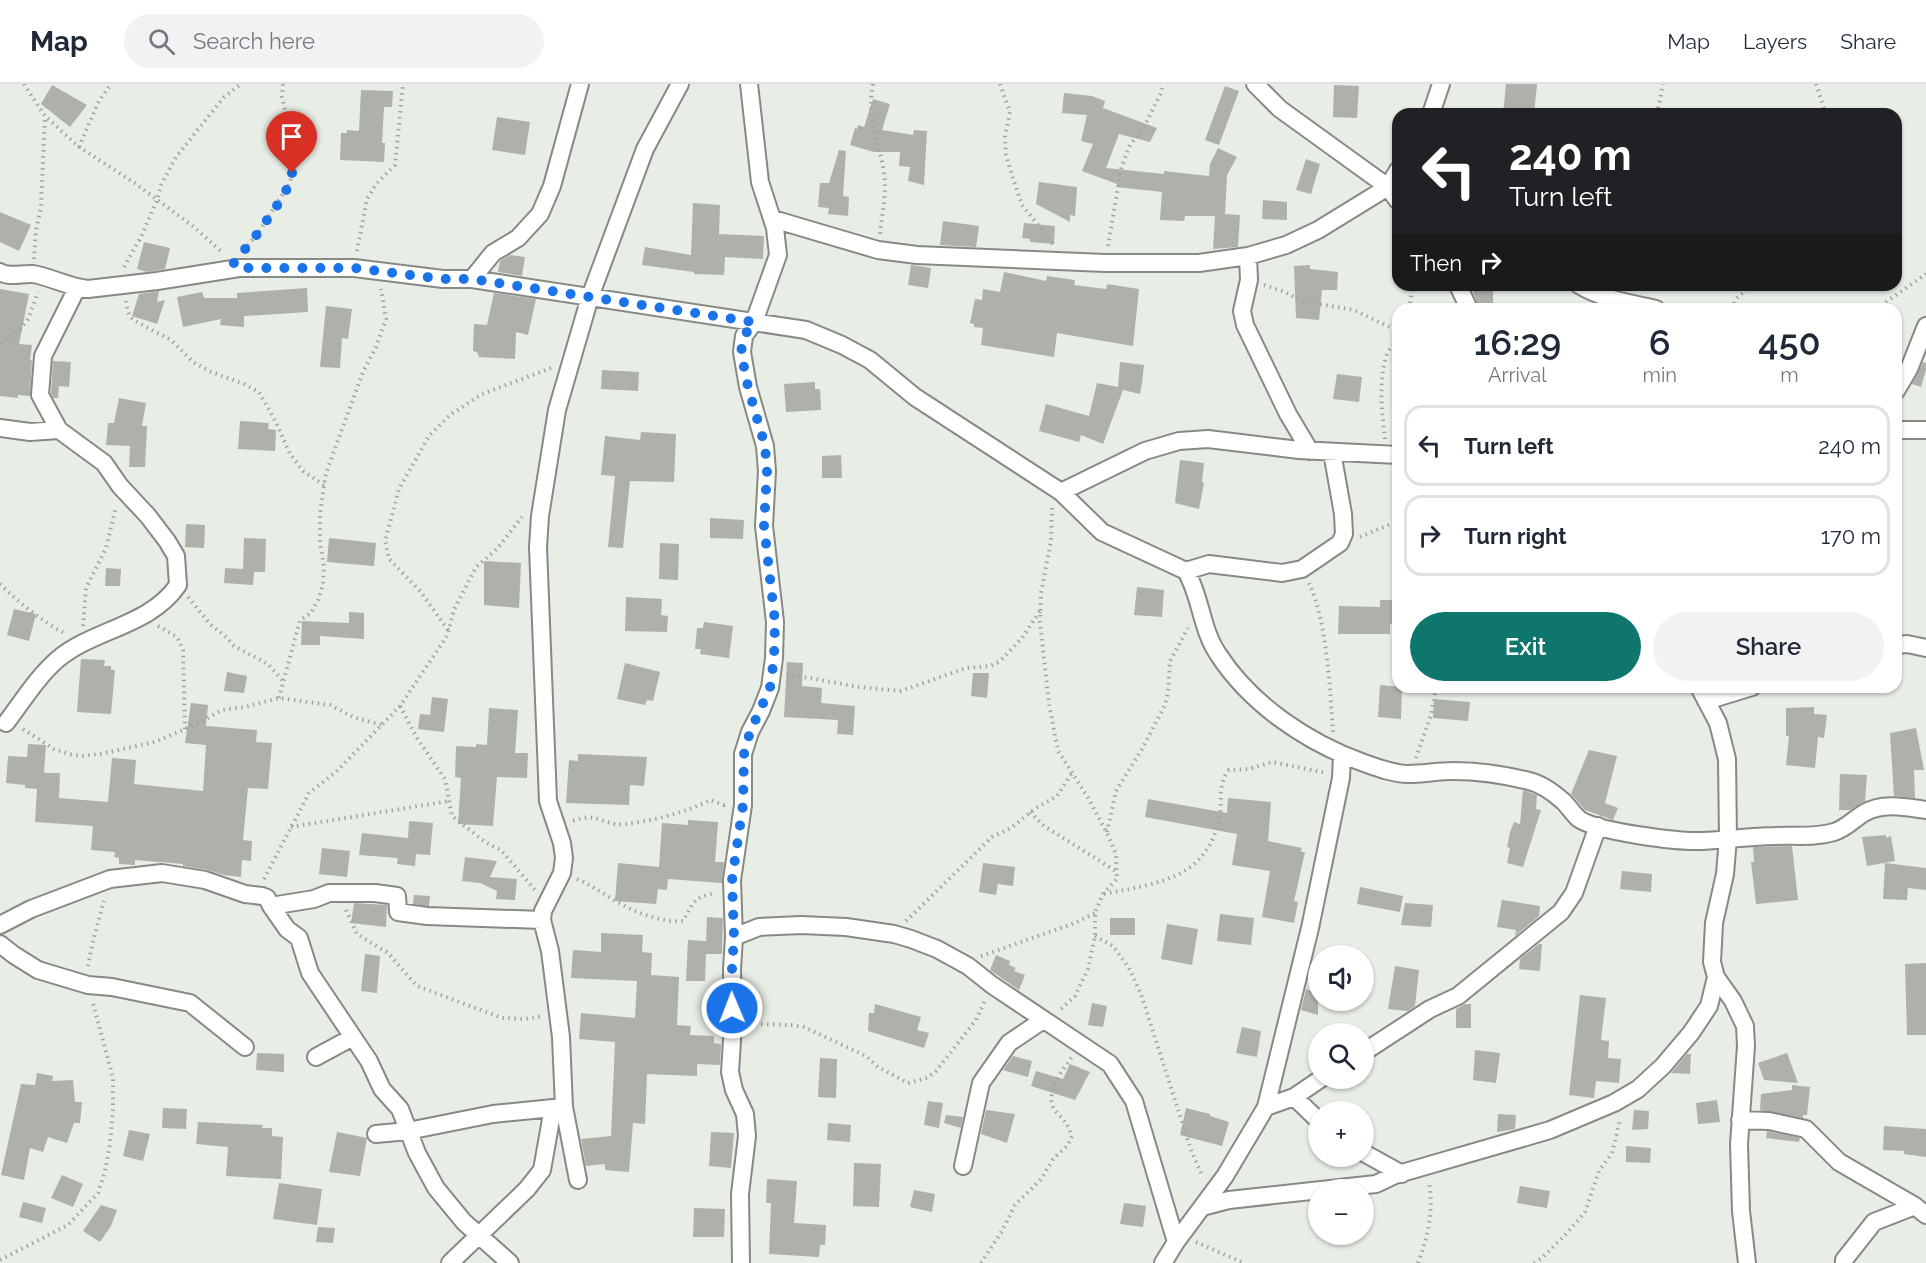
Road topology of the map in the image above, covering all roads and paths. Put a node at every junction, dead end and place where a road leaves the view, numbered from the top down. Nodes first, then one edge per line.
1 (24, 84) edge
2 (111, 84) edge
3 (241, 84) edge
4 (283, 84) edge
5 (403, 84) edge
6 (580, 84) edge
7 (680, 84) edge
8 (749, 84) edge
9 (873, 84) edge
10 (1000, 84) edge
11 (1163, 84) edge
12 (1255, 84) edge
13 (1441, 84) edge
14 (1663, 84) edge
15 (1816, 84) edge
16 (1433, 108) edge
17 (1657, 108) edge
18 (1824, 108) edge
19 (45, 116) junction
20 (79, 147) junction
21 (1392, 194) edge
22 (1392, 197) edge
23 (157, 200) junction
24 (773, 219) junction
25 (878, 250) junction
26 (1248, 256) junction
27 (1067, 262) junction
28 (1105, 263) junction
29 (236, 266) junction
30 (354, 268) junction
31 (378, 271) junction
32 (0, 272) edge
33 (1926, 274) edge
34 (38, 276) junction
35 (472, 279) junction
36 (1249, 280) junction
37 (119, 286) junction
38 (77, 288) junction
39 (1593, 291) edge
40 (1745, 291) edge
41 (1902, 291) edge
42 (1902, 291) edge
43 (590, 297) junction
44 (1627, 303) edge
45 (1734, 303) edge
46 (1885, 303) edge
47 (754, 322) junction
48 (1926, 326) edge
49 (1392, 328) edge
50 (0, 343) edge
51 (1392, 347) edge
52 (571, 361) junction
53 (1902, 383) edge
54 (0, 428) edge
55 (59, 430) junction
56 (1902, 430) edge
57 (1926, 430) edge
58 (1310, 451) junction
59 (1332, 452) junction
60 (1392, 455) edge
61 (324, 485) junction
62 (120, 486) junction
63 (1057, 489) junction
64 (543, 495) junction
65 (1392, 523) edge
66 (1340, 543) junction
67 (1302, 569) junction
68 (1186, 571) junction
69 (0, 584) edge
70 (178, 585) junction
71 (1199, 606) junction
72 (1041, 611) junction
73 (137, 619) junction
74 (449, 630) junction
75 (83, 643) junction
76 (1902, 644) edge
77 (1926, 648) edge
78 (772, 671) junction
79 (284, 682) junction
80 (1435, 693) edge
81 (1703, 694) edge
82 (279, 698) junction
83 (400, 706) junction
84 (9, 724) edge
85 (382, 725) junction
86 (185, 729) junction
87 (1338, 753) junction
88 (1072, 774) junction
89 (1407, 774) junction
90 (1341, 778) junction
91 (744, 795) junction
92 (449, 801) junction
93 (1926, 810) edge
94 (1030, 812) junction
95 (1598, 826) junction
96 (290, 827) junction
97 (1107, 832) junction
98 (1728, 838) junction
99 (562, 843) junction
100 (1116, 872) junction
101 (562, 873) junction
102 (110, 879) junction
103 (732, 892) junction
104 (339, 893) junction
105 (255, 894) junction
106 (1103, 894) junction
107 (548, 902) junction
108 (272, 906) junction
109 (1095, 914) junction
110 (542, 920) junction
111 (0, 925) edge
112 (894, 934) junction
113 (1095, 936) junction
114 (734, 937) junction
115 (0, 944) edge
116 (966, 965) junction
117 (1716, 977) junction
118 (88, 985) junction
119 (992, 985) junction
120 (558, 1014) junction
121 (1045, 1021) junction
122 (733, 1024) junction
123 (353, 1037) junction
124 (1081, 1045) junction
125 (1374, 1045) edge
126 (245, 1047) dead end
127 (316, 1057) dead end
128 (1308, 1088) edge
129 (1626, 1096) junction
130 (1294, 1097) junction
131 (1266, 1107) junction
132 (559, 1108) junction
133 (1308, 1110) edge
134 (1740, 1120) junction
135 (408, 1131) junction
136 (376, 1134) dead end
137 (1374, 1159) edge
138 (963, 1166) dead end
139 (1426, 1167) junction
140 (1402, 1174) junction
141 (578, 1180) dead end
142 (1206, 1201) junction
143 (1921, 1210) edge
144 (479, 1235) junction
145 (1179, 1238) junction
146 (0, 1260) edge
147 (450, 1263) edge
148 (510, 1263) edge
149 (741, 1263) edge
150 (981, 1263) edge
151 (1163, 1263) edge
152 (1244, 1263) edge
153 (1418, 1263) edge
154 (1534, 1263) edge
155 (1747, 1263) edge
156 (1844, 1263) edge

1 - 19 path
2 - 20 path
3 - 23 path
4 - 29 path
5 - 30 path
6 - 35 street
7 - 43 street
8 - 24 street
9 - 25 path
10 - 27 path
11 - 28 path
12 - 21 street
13 - 16 street
14 - 17 path
15 - 18 path
19 - 20 path
19 - 34 path
20 - 23 path
22 - 26 street
23 - 29 path
23 - 37 path
24 - 25 street
24 - 47 street
25 - 27 street
26 - 28 street
26 - 36 street
27 - 28 street
29 - 30 street
29 - 37 street
30 - 31 street
31 - 35 street
31 - 61 path
32 - 34 street
33 - 41 path
34 - 38 street
34 - 50 path
35 - 43 street
36 - 49 path
36 - 58 street
37 - 38 street
37 - 61 path
38 - 55 street
39 - 44 street
40 - 45 path
42 - 46 path
43 - 47 street
43 - 52 street
47 - 63 street
47 - 78 street
48 - 53 street
51 - 60 path
52 - 64 street
52 - 74 path
54 - 55 street
55 - 62 street
56 - 57 street
58 - 59 street
58 - 63 street
59 - 60 street
59 - 66 street
61 - 79 path
62 - 70 street
62 - 75 path
63 - 68 street
63 - 72 path
64 - 74 path
64 - 99 street
65 - 66 path
66 - 67 street
67 - 68 street
67 - 87 path
68 - 71 street
69 - 75 path
70 - 73 street
70 - 79 path
71 - 87 street
71 - 97 path
72 - 78 path
72 - 88 path
73 - 75 street
73 - 86 path
74 - 83 path
75 - 84 street
76 - 77 street
78 - 91 street
79 - 82 path
80 - 89 path
81 - 98 street
82 - 85 path
82 - 86 path
83 - 85 path
83 - 92 path
84 - 86 path
85 - 96 path
87 - 89 street
87 - 90 street
88 - 94 path
88 - 97 path
89 - 95 street
90 - 106 path
90 - 131 street
91 - 99 path
91 - 103 street
92 - 96 path
92 - 107 path
93 - 98 street
94 - 100 path
94 - 112 path
95 - 98 street
95 - 125 street
96 - 105 path
97 - 100 path
98 - 117 street
99 - 101 street
100 - 106 path
101 - 103 path
101 - 107 street
102 - 105 street
102 - 111 street
102 - 118 path
103 - 114 street
104 - 108 street
104 - 110 street
104 - 120 path
105 - 108 street
106 - 109 path
107 - 110 street
108 - 123 street
109 - 113 path
109 - 116 path
110 - 120 street
112 - 114 street
112 - 116 street
113 - 121 path
113 - 142 path
114 - 122 street
115 - 118 street
116 - 119 street
117 - 129 street
117 - 134 street
118 - 126 street
118 - 146 path
119 - 121 street
119 - 122 path
120 - 132 street
121 - 124 street
121 - 138 street
122 - 149 street
123 - 127 street
123 - 135 street
124 - 145 street
124 - 150 path
128 - 130 street
129 - 139 street
129 - 154 path
130 - 131 street
130 - 133 street
131 - 142 street
132 - 135 street
132 - 141 street
132 - 144 street
134 - 143 street
134 - 155 street
135 - 136 street
135 - 144 street
137 - 140 street
139 - 140 street
139 - 153 path
140 - 142 street
142 - 145 street
143 - 156 street
144 - 147 street
144 - 148 street
145 - 151 street
145 - 152 path

